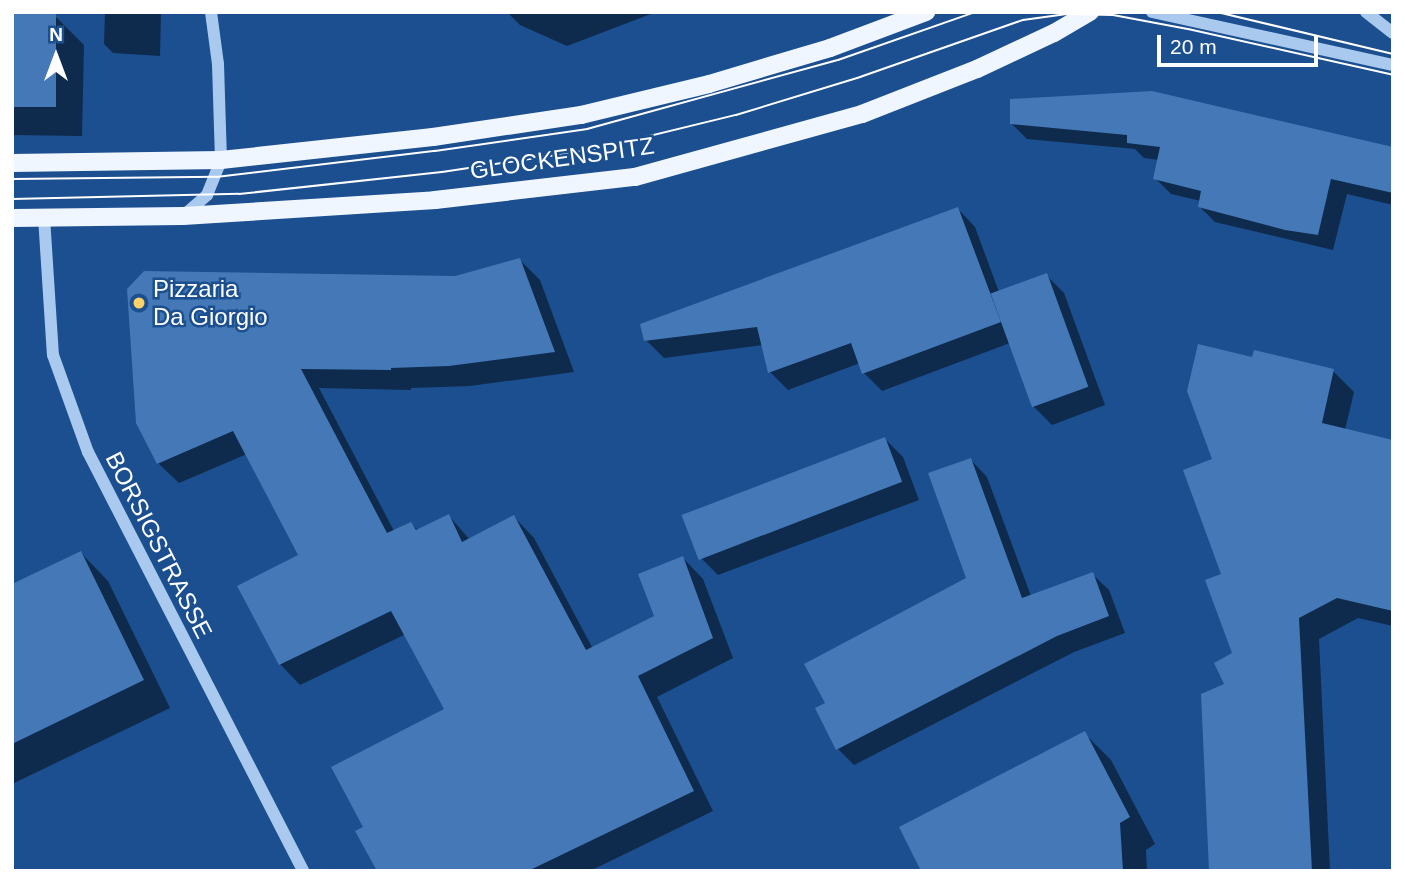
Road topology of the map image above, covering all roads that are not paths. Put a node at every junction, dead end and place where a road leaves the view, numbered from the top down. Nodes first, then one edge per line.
1 (211, 12) edge
2 (926, 12) edge
3 (1090, 12) edge
4 (1152, 12) edge
5 (1366, 12) edge
6 (1393, 33) edge
7 (1393, 65) edge
8 (222, 160) junction
9 (12, 163) edge
10 (183, 216) junction
11 (12, 218) edge
12 (44, 218) junction
13 (303, 871) edge

1 - 8 street
2 - 8 main road, GLOCKENSPITZ
3 - 10 main road, GLOCKENSPITZ
4 - 7 street
5 - 6 street
8 - 9 main road, GLOCKENSPITZ
8 - 10 street
10 - 12 main road, GLOCKENSPITZ
11 - 12 main road, GLOCKENSPITZ
12 - 13 street, BORSIGSTRASSE

